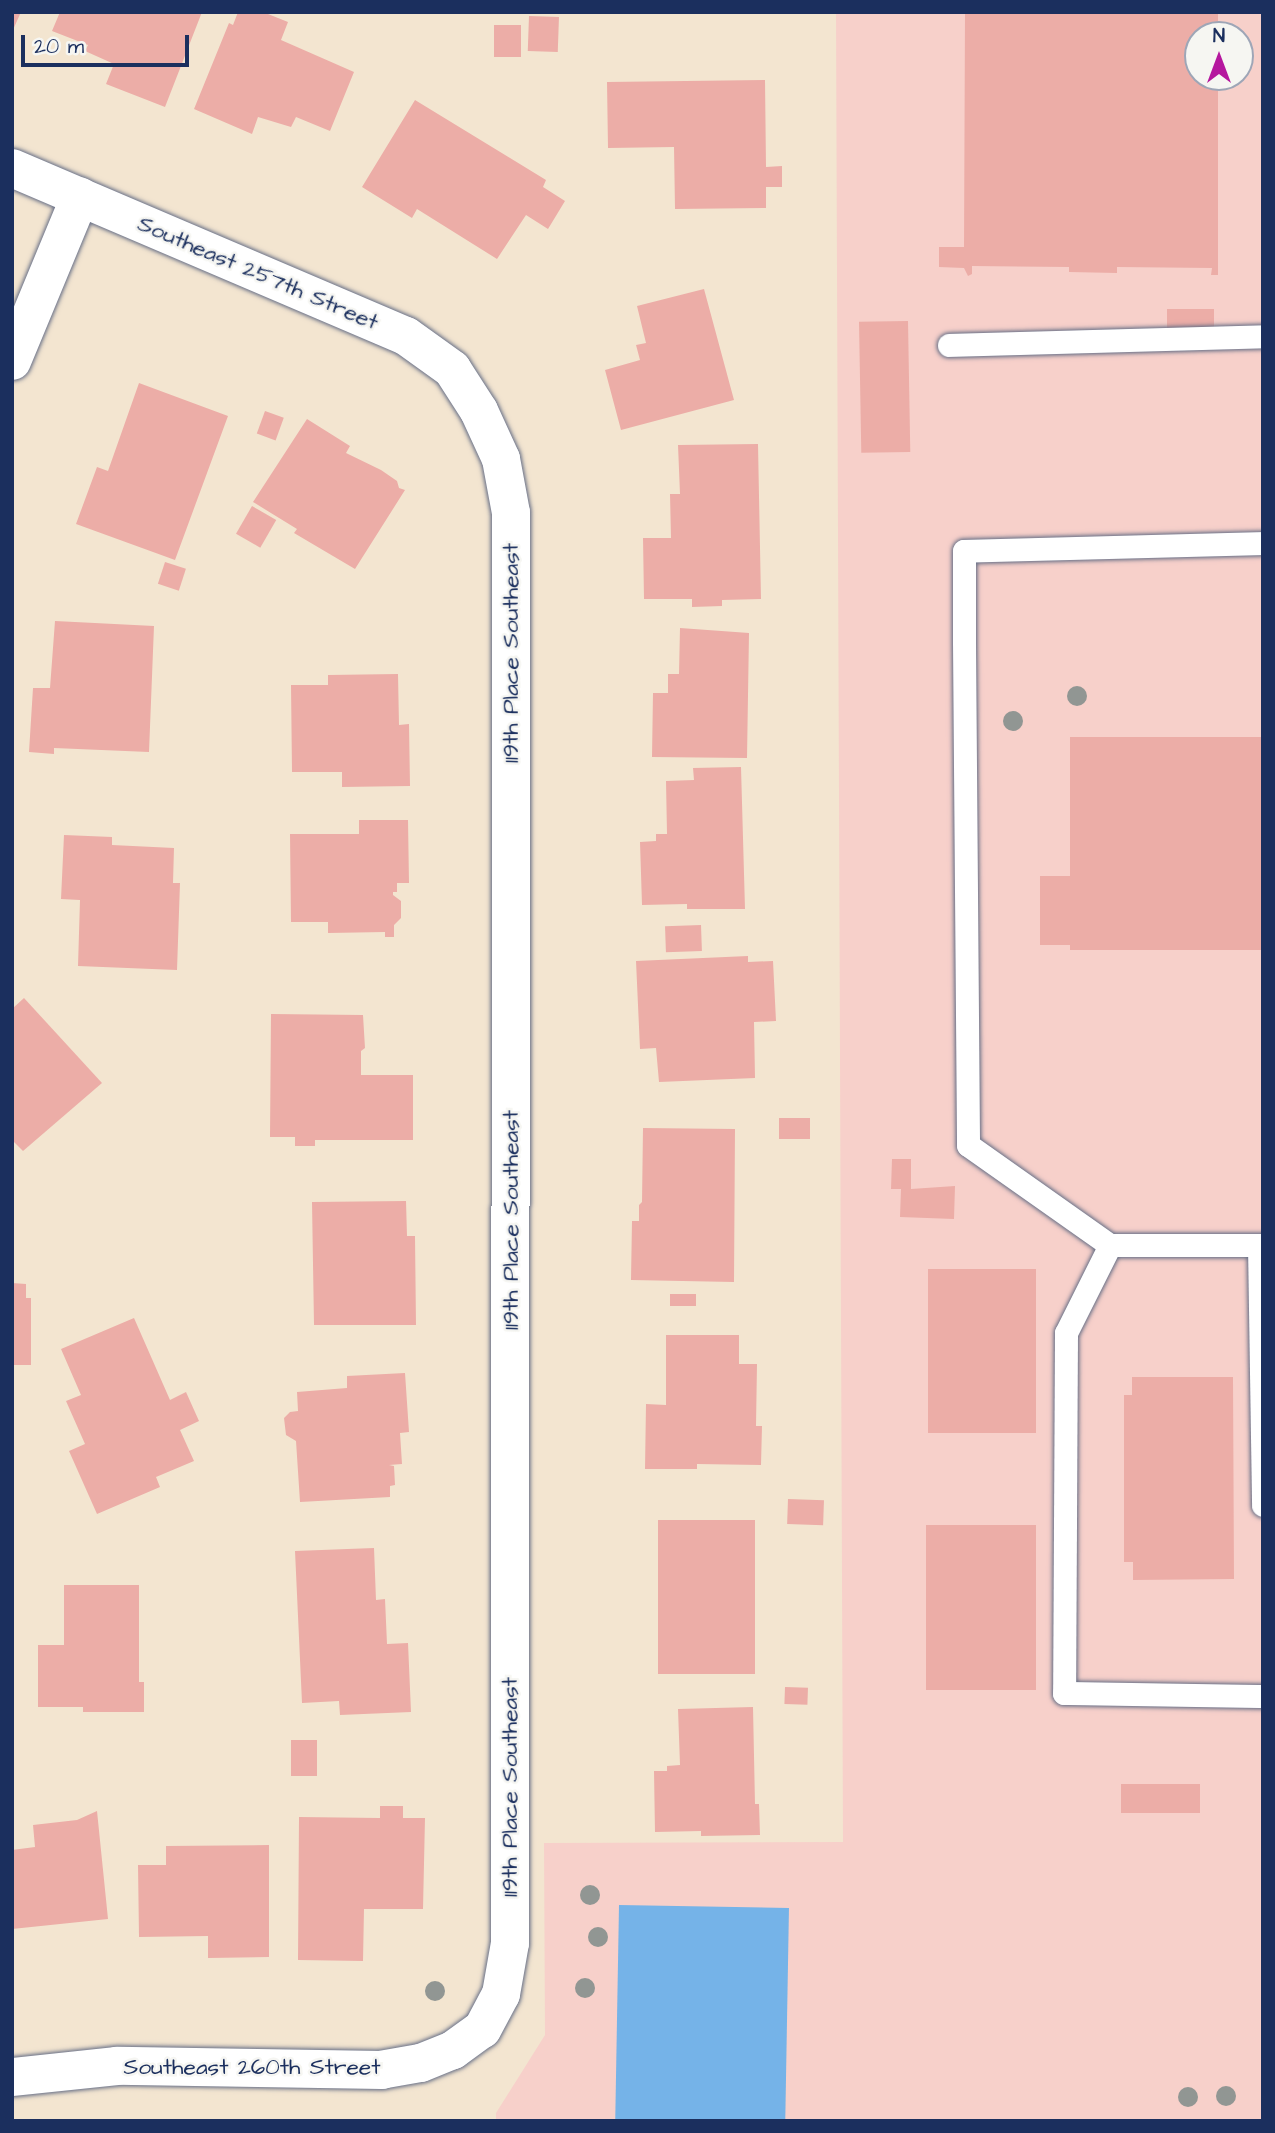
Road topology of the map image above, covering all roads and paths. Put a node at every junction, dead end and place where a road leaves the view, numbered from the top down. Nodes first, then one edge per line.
1 (12, 168) edge
2 (80, 197) junction
3 (1263, 336) edge
4 (949, 345) dead end
5 (12, 361) edge
6 (479, 411) joint
7 (1263, 543) edge
8 (1110, 1245) junction
9 (1261, 1245) edge
10 (1263, 1505) edge
11 (1263, 1696) edge
12 (482, 2029) joint
13 (12, 2077) edge

1 - 2 street, Southeast 257th Street
2 - 5 street
2 - 6 street, Southeast 257th Street
3 - 4 lane
6 - 12 street, 119th Place Southeast
7 - 8 lane
8 - 9 lane
8 - 11 lane
9 - 10 lane
12 - 13 street, Southeast 260th Street

